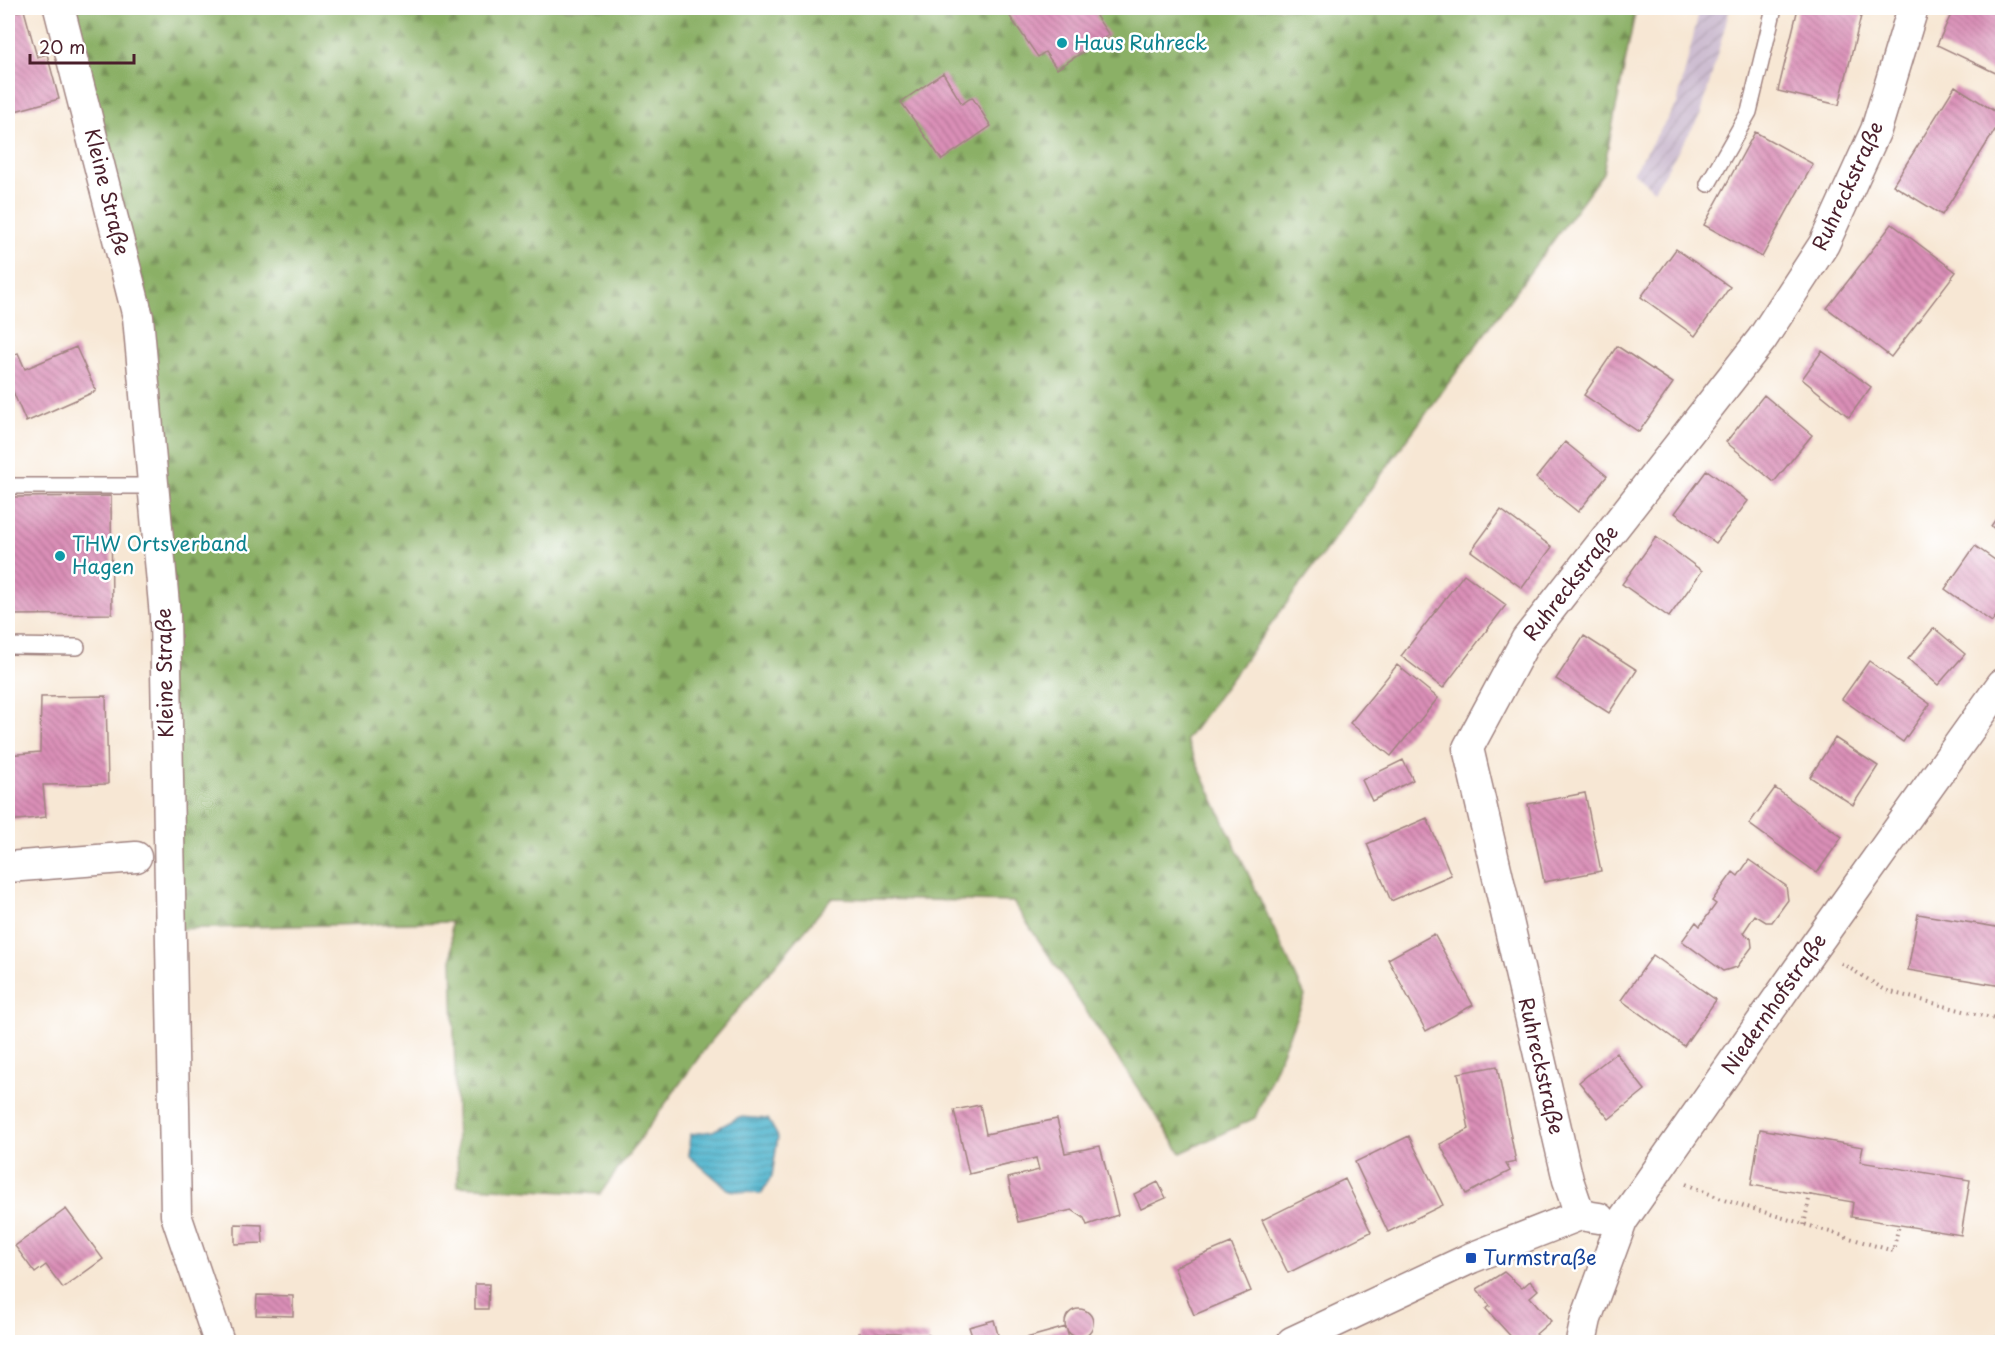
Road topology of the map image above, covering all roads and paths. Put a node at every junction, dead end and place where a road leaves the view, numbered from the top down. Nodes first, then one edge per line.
1 (59, 8) edge
2 (1774, 8) edge
3 (1911, 8) edge
4 (1708, 184) dead end
5 (8, 486) edge
6 (153, 486) junction
7 (8, 646) edge
8 (77, 646) dead end
9 (2002, 684) edge
10 (136, 857) dead end
11 (8, 867) edge
12 (1814, 947) junction
13 (2002, 1020) edge
14 (1704, 1191) dead end
15 (1810, 1194) dead end
16 (1581, 1215) junction
17 (1622, 1221) junction
18 (1804, 1225) junction
19 (1899, 1225) dead end
20 (2002, 1326) edge
21 (219, 1342) edge
22 (1292, 1342) edge
23 (1581, 1342) edge
24 (1993, 1342) edge

1 - 6 street, Kleine Straße
2 - 4 lane
3 - 16 street, Ruhreckstraße
5 - 6 lane
6 - 21 street, Kleine Straße
7 - 8 lane
9 - 12 street, Niedernhofstraße
10 - 11 street
12 - 13 path
12 - 17 street, Niedernhofstraße
14 - 18 path
15 - 18 path
16 - 17 street
16 - 22 street
17 - 23 street, Niedernhofstraße
18 - 19 path
20 - 24 path

